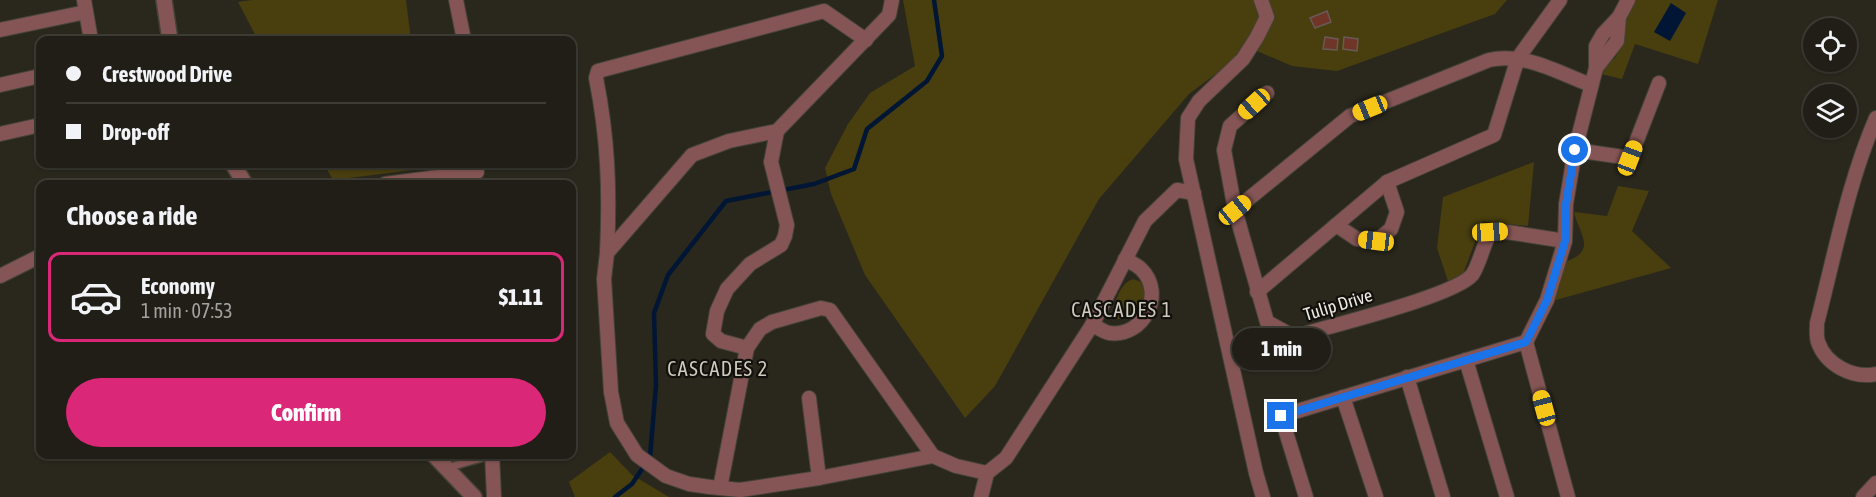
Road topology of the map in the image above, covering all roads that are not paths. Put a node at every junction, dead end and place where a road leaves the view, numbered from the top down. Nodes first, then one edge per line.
1 (164, 0) edge
2 (456, 0) edge
3 (892, 0) edge
4 (1261, 0) edge
5 (1560, 0) edge
6 (1628, 0) edge
7 (85, 6) edge
8 (0, 30) edge
9 (90, 36) edge
10 (169, 36) edge
11 (463, 36) edge
12 (866, 40) junction
13 (1518, 58) junction
14 (36, 77) edge
15 (1659, 83) dead end
16 (0, 85) edge
17 (1591, 85) junction
18 (1267, 93) dead end
19 (1876, 118) edge
20 (36, 126) edge
21 (777, 131) junction
22 (0, 134) edge
23 (1575, 150) junction
24 (477, 173) edge
25 (418, 180) edge
26 (1387, 182) junction
27 (1194, 193) junction
28 (1235, 210) junction
29 (1336, 225) junction
30 (1565, 241) junction
31 (607, 253) junction
32 (36, 258) edge
33 (1125, 259) junction
34 (0, 276) edge
35 (1257, 292) junction
36 (1092, 325) junction
37 (1526, 342) junction
38 (747, 348) junction
39 (1466, 360) junction
40 (1876, 374) edge
41 (1407, 378) junction
42 (1343, 397) junction
43 (809, 398) dead end
44 (933, 456) junction
45 (438, 459) edge
46 (478, 459) edge
47 (492, 459) edge
48 (446, 468) junction
49 (987, 474) junction
50 (819, 478) junction
51 (1876, 483) edge
52 (688, 490) edge
53 (712, 491) edge
54 (740, 493) edge
55 (474, 497) edge
56 (494, 497) edge
57 (981, 497) edge
58 (1263, 497) edge
59 (1306, 497) edge
60 (1376, 497) edge
61 (1443, 497) edge
62 (1508, 497) edge
63 (1568, 497) edge
64 (1863, 497) edge

1 - 10 street
2 - 11 street
3 - 12 street
4 - 27 street
5 - 13 street
6 - 17 street
7 - 8 street
7 - 9 street
12 - 21 street
12 - 31 street
13 - 17 street
13 - 26 street
13 - 28 street
14 - 16 street
15 - 23 street
17 - 23 street
18 - 28 street, Tulip Drive
19 - 40 street
20 - 22 street
21 - 31 street
21 - 38 street
23 - 30 street
24 - 25 street
26 - 29 street
26 - 29 street
27 - 33 street
27 - 58 street
28 - 35 street, Tulip Drive
29 - 35 street
30 - 35 street, Tulip Drive
30 - 37 street
31 - 52 street
32 - 34 street
33 - 36 street
33 - 36 street
36 - 49 street
37 - 39 street
37 - 63 street
38 - 44 street
38 - 53 street
39 - 41 street
39 - 62 street
41 - 42 street
41 - 61 street
42 - 59 street
42 - 60 street
43 - 50 street
44 - 49 street
44 - 50 street
45 - 48 street
46 - 48 lane
47 - 56 street
48 - 55 street
49 - 57 street
50 - 54 street
51 - 64 street
52 - 53 street
53 - 54 street

